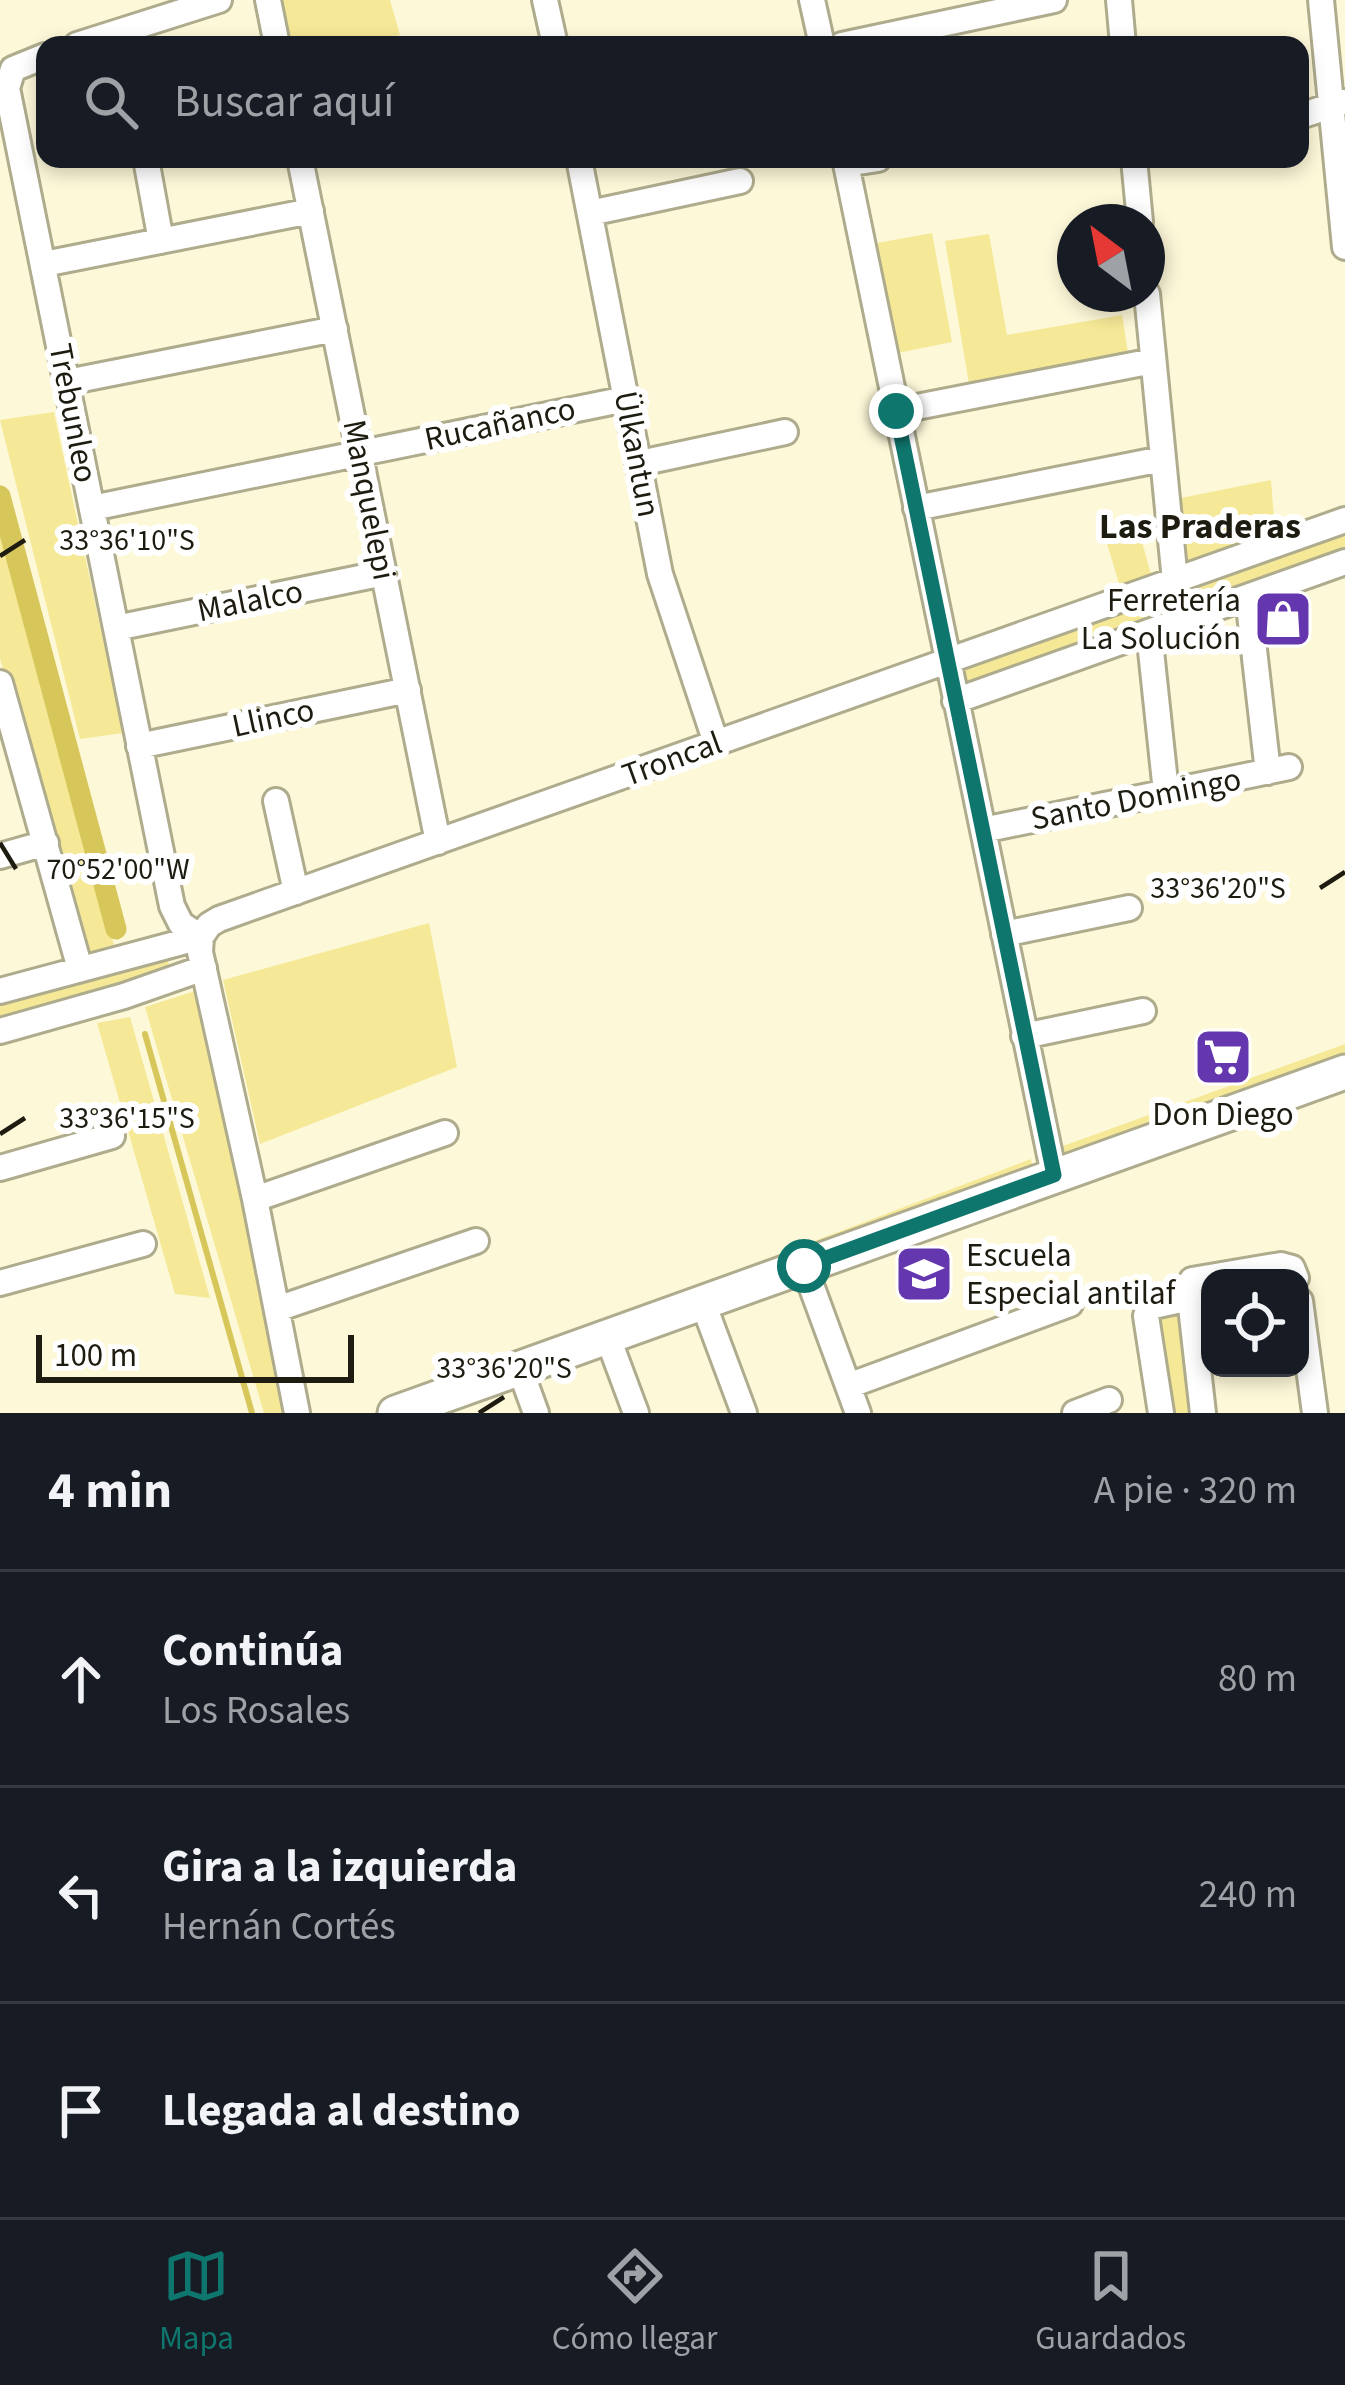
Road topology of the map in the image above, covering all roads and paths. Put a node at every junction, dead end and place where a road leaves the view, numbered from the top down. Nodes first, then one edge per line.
1 (219, 0) edge
2 (268, 0) edge
3 (545, 0) edge
4 (812, 0) edge
5 (1054, 0) edge
6 (1119, 0) edge
7 (1321, 0) edge
8 (127, 36) edge
9 (275, 36) edge
10 (553, 36) edge
11 (820, 36) edge
12 (884, 36) edge
13 (1122, 36) edge
14 (36, 60) edge
15 (1338, 103) edge
16 (1309, 113) edge
17 (148, 168) edge
18 (302, 168) edge
19 (581, 168) edge
20 (847, 168) edge
21 (1135, 168) edge
22 (740, 181) dead end
23 (1138, 204) edge
24 (310, 211) junction
25 (590, 213) junction
26 (161, 242) junction
27 (1345, 247) edge
28 (44, 263) junction
29 (1149, 312) edge
30 (334, 329) junction
31 (1153, 361) junction
32 (68, 382) junction
33 (626, 399) junction
34 (896, 411) junction
35 (785, 433) dead end
36 (360, 453) junction
37 (1162, 459) junction
38 (640, 463) junction
39 (92, 508) junction
40 (916, 508) junction
41 (1345, 520) edge
42 (1345, 562) edge
43 (384, 573) junction
44 (1174, 581) junction
45 (1248, 597) junction
46 (116, 628) junction
47 (1149, 632) junction
48 (946, 660) junction
49 (0, 683) edge
50 (408, 690) junction
51 (955, 700) junction
52 (8, 739) edge
53 (716, 743) junction
54 (139, 746) junction
55 (1166, 792) junction
56 (276, 801) dead end
57 (982, 830) junction
58 (438, 842) junction
59 (46, 843) junction
60 (0, 856) edge
61 (296, 892) junction
62 (1129, 908) dead end
63 (1004, 934) junction
64 (201, 937) junction
65 (204, 968) junction
66 (80, 969) junction
67 (0, 991) edge
68 (1143, 1011) dead end
69 (0, 1031) edge
70 (1024, 1036) junction
71 (1345, 1072) edge
72 (446, 1133) dead end
73 (112, 1136) dead end
74 (0, 1168) edge
75 (1054, 1175) junction
76 (255, 1199) junction
77 (476, 1241) dead end
78 (142, 1244) dead end
79 (804, 1266) junction
80 (1252, 1269) edge
81 (1288, 1269) edge
82 (1201, 1276) edge
83 (0, 1283) edge
84 (1190, 1298) junction
85 (703, 1303) junction
86 (1070, 1304) dead end
87 (277, 1309) junction
88 (608, 1338) junction
89 (1309, 1368) edge
90 (520, 1369) junction
91 (848, 1386) junction
92 (1109, 1400) dead end
93 (434, 1407) edge
94 (297, 1413) edge
95 (395, 1413) edge
96 (536, 1413) edge
97 (636, 1413) edge
98 (744, 1413) edge
99 (858, 1413) edge
100 (1075, 1413) edge
101 (1161, 1413) edge
102 (1203, 1413) edge
103 (1315, 1413) edge

1 - 8 street
2 - 9 street
3 - 10 street
4 - 11 street
5 - 12 street
6 - 13 street
7 - 15 street
14 - 28 street, Trebunleo
15 - 16 street
15 - 27 street
17 - 26 street
18 - 24 street, Manquelepi
19 - 25 street, Ülkantun
20 - 34 street
21 - 23 street
22 - 25 street
24 - 26 street
24 - 30 street, Manquelepi
25 - 33 street, Ülkantun
26 - 28 street
28 - 32 street, Trebunleo
29 - 31 street
30 - 32 street
30 - 36 street, Manquelepi
31 - 34 street
31 - 37 street
32 - 39 street, Trebunleo
33 - 36 street, Rucañanco
33 - 38 street, Ülkantun
34 - 40 street
35 - 38 street
36 - 39 street, Rucañanco
36 - 43 street, Manquelepi
37 - 40 street
37 - 44 street
38 - 53 street, Ülkantun
39 - 46 street, Trebunleo
40 - 48 street
41 - 44 street, Troncal
42 - 45 street
43 - 46 street, Malalco
43 - 50 street, Manquelepi
44 - 48 street, Troncal
45 - 47 street
45 - 55 street, Santo Domingo
46 - 54 street, Trebunleo
47 - 51 street
47 - 55 street
48 - 51 street
48 - 53 street, Troncal
49 - 52 street
50 - 54 street, Llinco
50 - 58 street, Manquelepi
51 - 57 street
52 - 59 street
53 - 58 street, Troncal
54 - 64 street, Trebunleo
55 - 57 street, Santo Domingo
56 - 61 street
57 - 63 street
58 - 61 street, Troncal
59 - 60 street
59 - 66 street
61 - 64 street, Troncal
62 - 63 street
63 - 70 street
64 - 65 street
64 - 66 street, Troncal
65 - 69 street
65 - 76 street
66 - 67 street, Troncal
68 - 70 street
70 - 75 street
71 - 75 street
72 - 76 street
73 - 74 street
75 - 79 street
76 - 87 street
77 - 87 street
78 - 83 street
79 - 85 street
79 - 91 street
80 - 81 street
82 - 84 street
84 - 101 street
84 - 102 street
85 - 88 street
85 - 98 street
86 - 91 street
87 - 94 street
88 - 90 street
88 - 97 street
89 - 103 street
90 - 93 street
90 - 96 street
91 - 99 street
92 - 100 street
93 - 95 street

